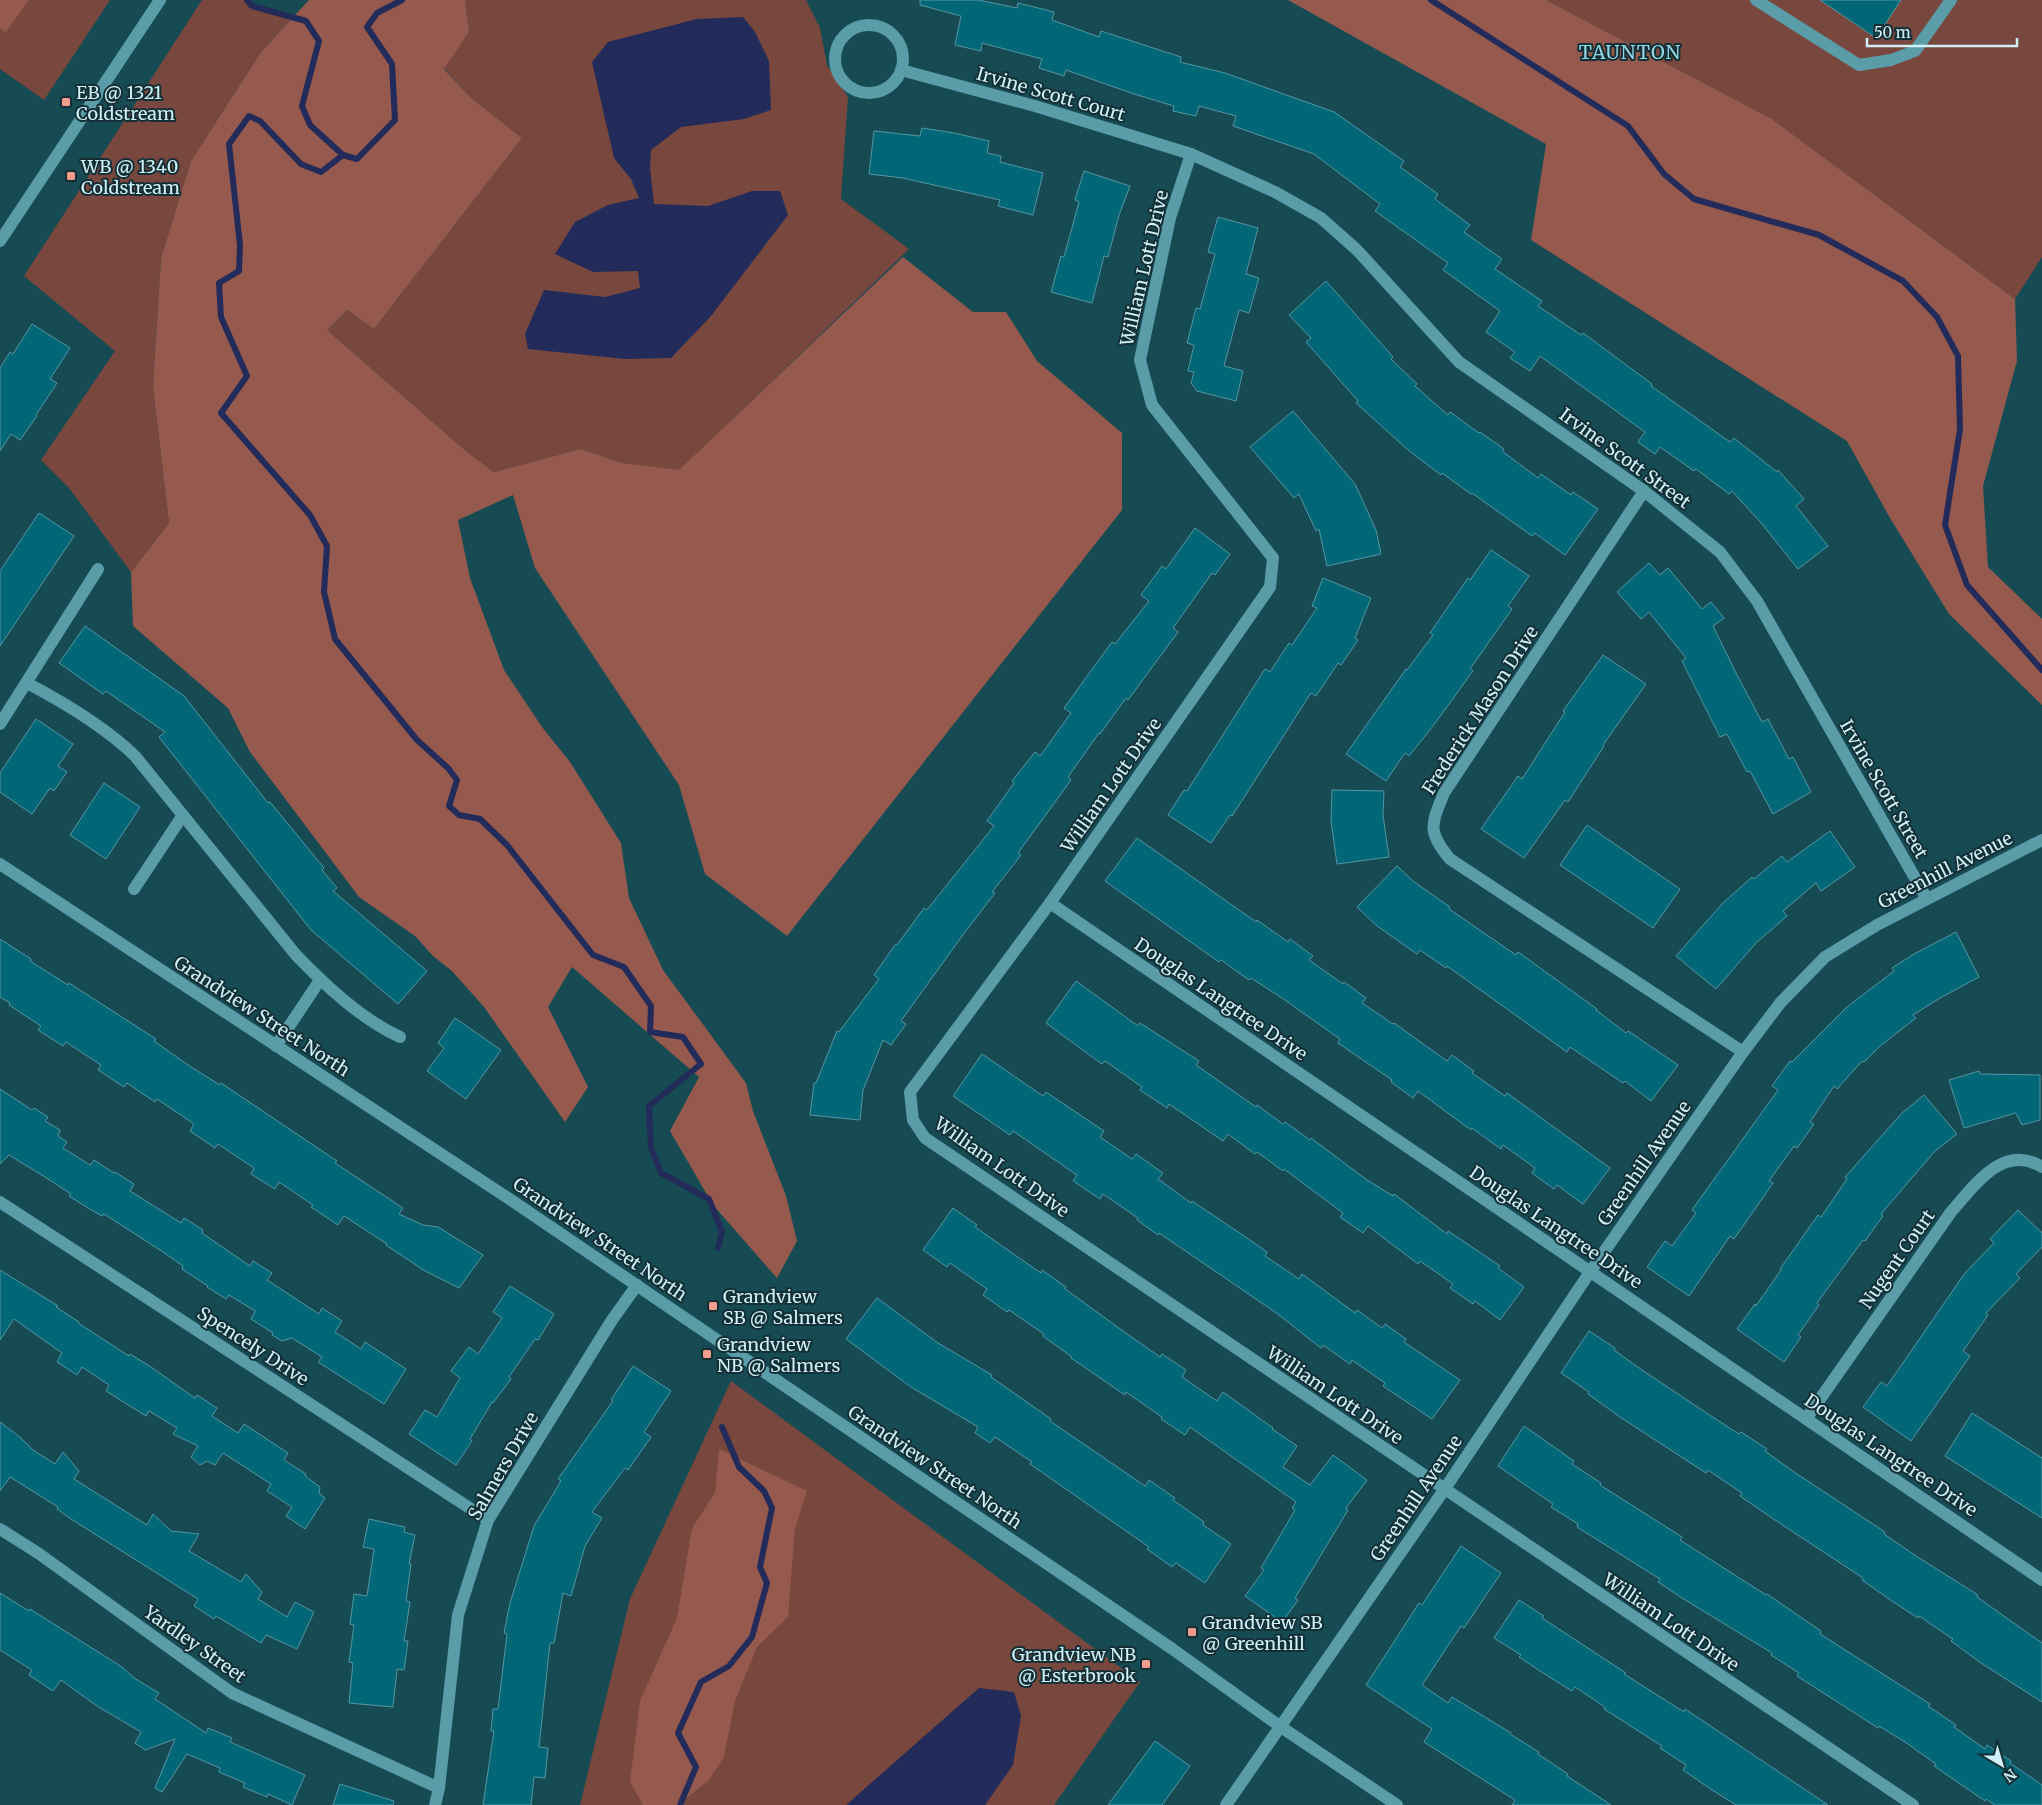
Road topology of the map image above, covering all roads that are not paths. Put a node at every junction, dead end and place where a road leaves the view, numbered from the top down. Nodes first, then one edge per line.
1 (160, 0) edge
2 (1756, 0) edge
3 (1950, 0) edge
4 (901, 70) junction
5 (1191, 154) junction
6 (0, 241) edge
7 (1644, 491) junction
8 (98, 569) dead end
9 (27, 683) junction
10 (0, 724) edge
11 (183, 815) junction
12 (2042, 840) edge
13 (0, 864) edge
14 (134, 889) dead end
15 (1926, 899) junction
16 (1050, 903) junction
17 (320, 980) junction
18 (400, 1037) dead end
19 (276, 1046) junction
20 (1743, 1052) junction
21 (2042, 1167) edge
22 (0, 1202) edge
23 (1590, 1272) junction
24 (636, 1284) junction
25 (1806, 1418) junction
26 (1444, 1490) junction
27 (488, 1520) junction
28 (0, 1529) edge
29 (2042, 1580) edge
30 (1281, 1727) junction
31 (439, 1788) junction
32 (435, 1805) edge
33 (1226, 1805) edge
34 (1397, 1805) edge
35 (1912, 1805) edge

1 - 6 street
2 - 3 street
4 - 4 street
4 - 5 street, Irvine Scott Court
5 - 7 street, Irvine Scott Street
5 - 16 street, William Lott Drive
7 - 15 street, Irvine Scott Street
7 - 20 street, Frederick Mason Drive
8 - 9 street
9 - 10 street
9 - 11 street
11 - 14 street
11 - 17 street
12 - 15 street, Greenhill Avenue
13 - 19 street, Grandview Street North
15 - 20 street, Greenhill Avenue
16 - 23 street, Douglas Langtree Drive
16 - 26 street, William Lott Drive
17 - 18 street
17 - 19 street
19 - 24 street, Grandview Street North
20 - 23 street, Greenhill Avenue
21 - 25 street, Nugent Court
22 - 27 street, Spencely Drive
23 - 25 street, Douglas Langtree Drive
23 - 26 street, Greenhill Avenue
24 - 27 street, Salmers Drive
24 - 30 street, Grandview Street North
25 - 29 street, Douglas Langtree Drive
26 - 30 street, Greenhill Avenue
26 - 35 street, William Lott Drive
27 - 31 street, Salmers Drive
28 - 31 street, Yardley Street
30 - 33 street, Greenhill Avenue
30 - 34 street, Grandview Street North
31 - 32 street, Salmers Drive

